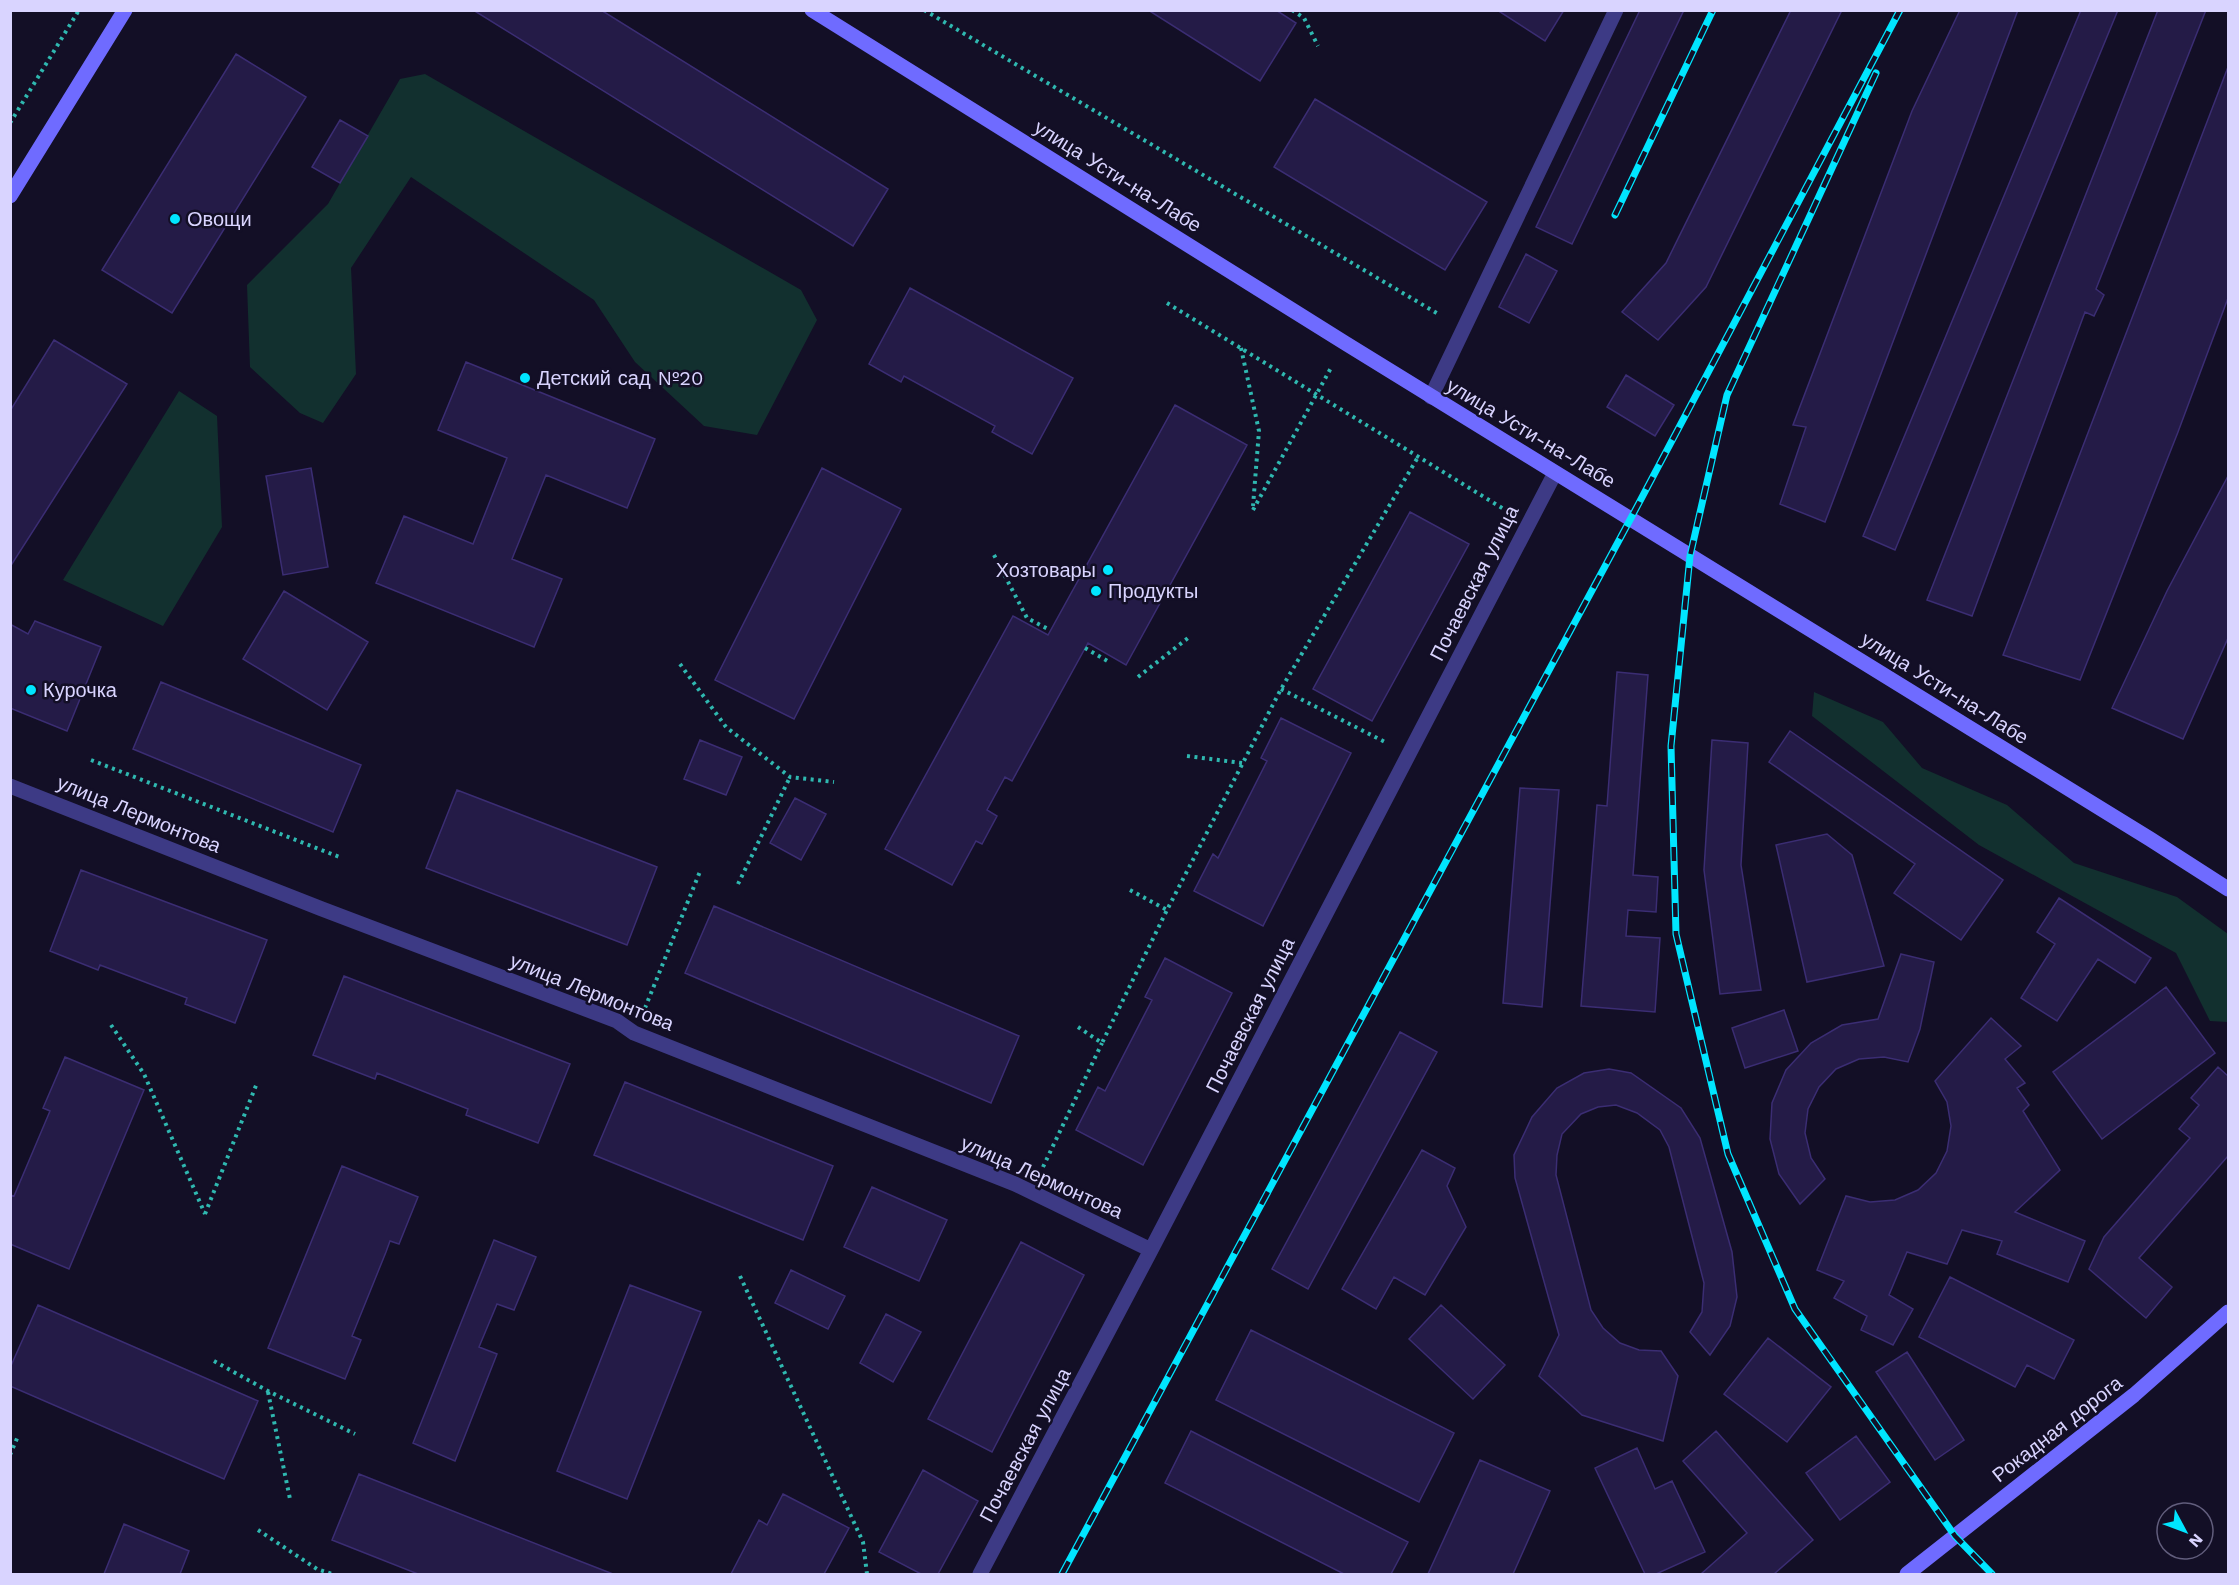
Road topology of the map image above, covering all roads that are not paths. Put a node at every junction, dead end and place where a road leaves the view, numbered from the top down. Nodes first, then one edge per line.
1 (125, 10) edge
2 (812, 10) edge
3 (1616, 10) edge
4 (10, 196) edge
5 (1431, 397) junction
6 (1555, 473) junction
7 (10, 786) edge
8 (2229, 889) edge
9 (1151, 1250) junction
10 (2229, 1312) edge
11 (980, 1575) edge
12 (1907, 1575) edge

1 - 4 street
2 - 5 street, улица Усти-на-Лабе
3 - 5 street
5 - 6 street, улица Усти-на-Лабе
6 - 8 street, улица Усти-на-Лабе
6 - 9 street, Почаевская улица
7 - 9 street, улица Лермонтова
9 - 11 street, Почаевская улица
10 - 12 street, Рокадная дорога

